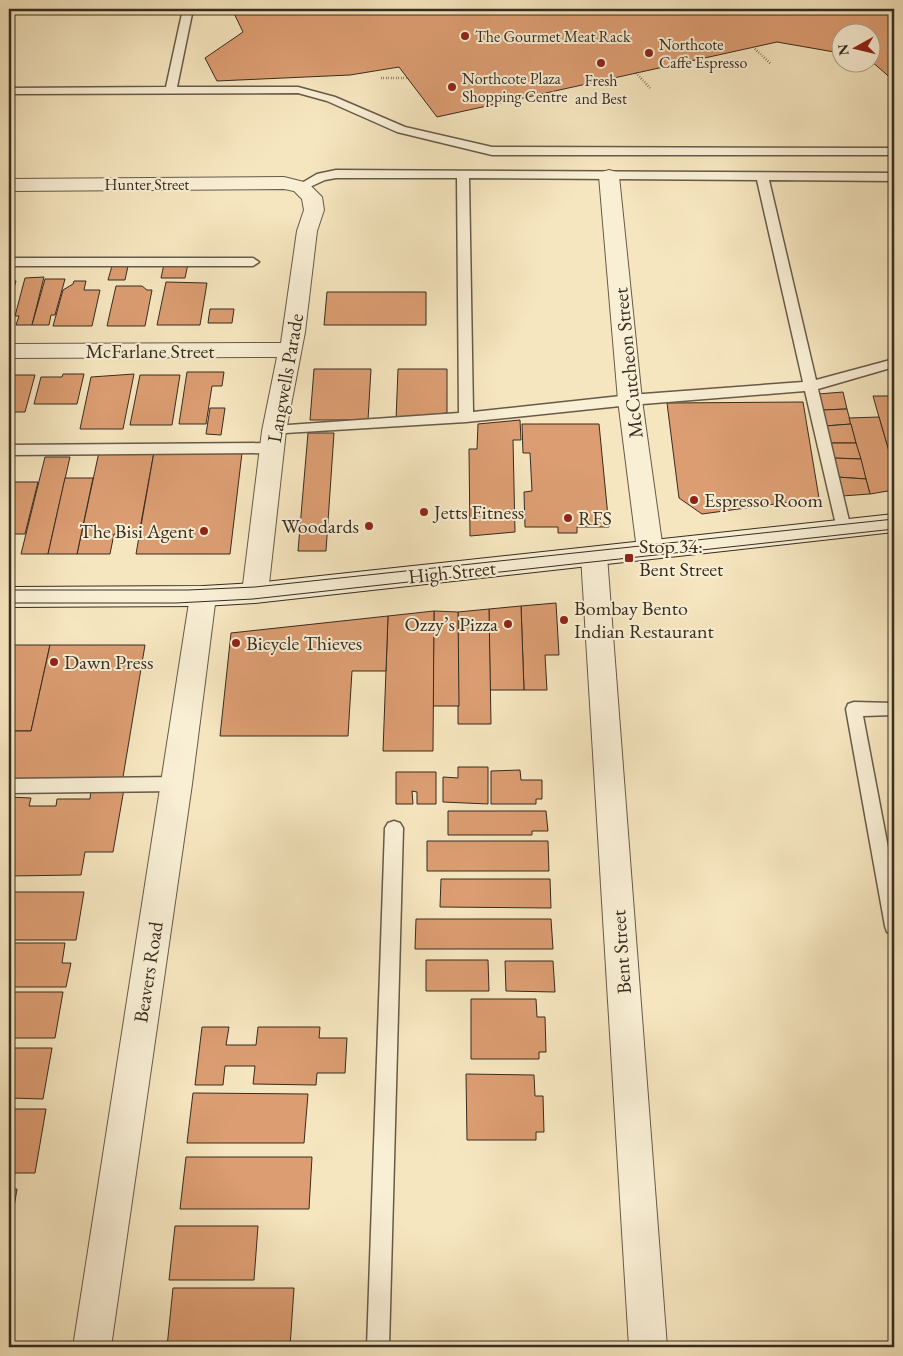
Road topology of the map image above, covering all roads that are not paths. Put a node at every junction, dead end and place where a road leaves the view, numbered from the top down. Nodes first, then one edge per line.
1 (188, 9) edge
2 (171, 90) junction
3 (9, 91) edge
4 (894, 152) edge
5 (463, 175) junction
6 (609, 176) junction
7 (762, 176) junction
8 (894, 177) edge
9 (9, 185) edge
10 (293, 185) junction
11 (9, 262) edge
12 (254, 262) dead end
13 (291, 350) junction
14 (9, 351) edge
15 (894, 363) edge
16 (811, 386) junction
17 (630, 400) junction
18 (466, 417) junction
19 (273, 440) junction
20 (9, 450) edge
21 (894, 523) edge
22 (844, 529) junction
23 (650, 550) junction
24 (594, 556) junction
25 (255, 593) junction
26 (203, 596) junction
27 (9, 597) edge
28 (894, 709) edge
29 (177, 784) junction
30 (9, 786) edge
31 (394, 828) dead end
32 (894, 926) edge
33 (92, 1347) edge
34 (378, 1347) edge
35 (648, 1347) edge

1 - 2 lane
2 - 3 lane
2 - 4 lane
5 - 6 lane
5 - 10 lane
5 - 18 lane
6 - 7 lane
6 - 17 street, McCutcheon Street
7 - 8 lane
7 - 16 lane
9 - 10 street, Hunter Street
10 - 13 street, Langwells Parade
11 - 12 lane
13 - 14 street, McFarlane Street
13 - 19 street, Langwells Parade
15 - 16 lane
16 - 17 lane
16 - 22 lane
17 - 18 lane
17 - 23 street, McCutcheon Street
18 - 19 lane
19 - 20 lane
19 - 25 street, Langwells Parade
21 - 22 street, High Street
22 - 23 street, High Street
23 - 24 street, High Street
24 - 25 street, High Street
24 - 35 street, Bent Street
25 - 26 street, High Street
26 - 27 street, High Street
26 - 29 street, Beavers Road
28 - 32 lane
29 - 30 lane
29 - 33 street, Beavers Road
31 - 34 lane

